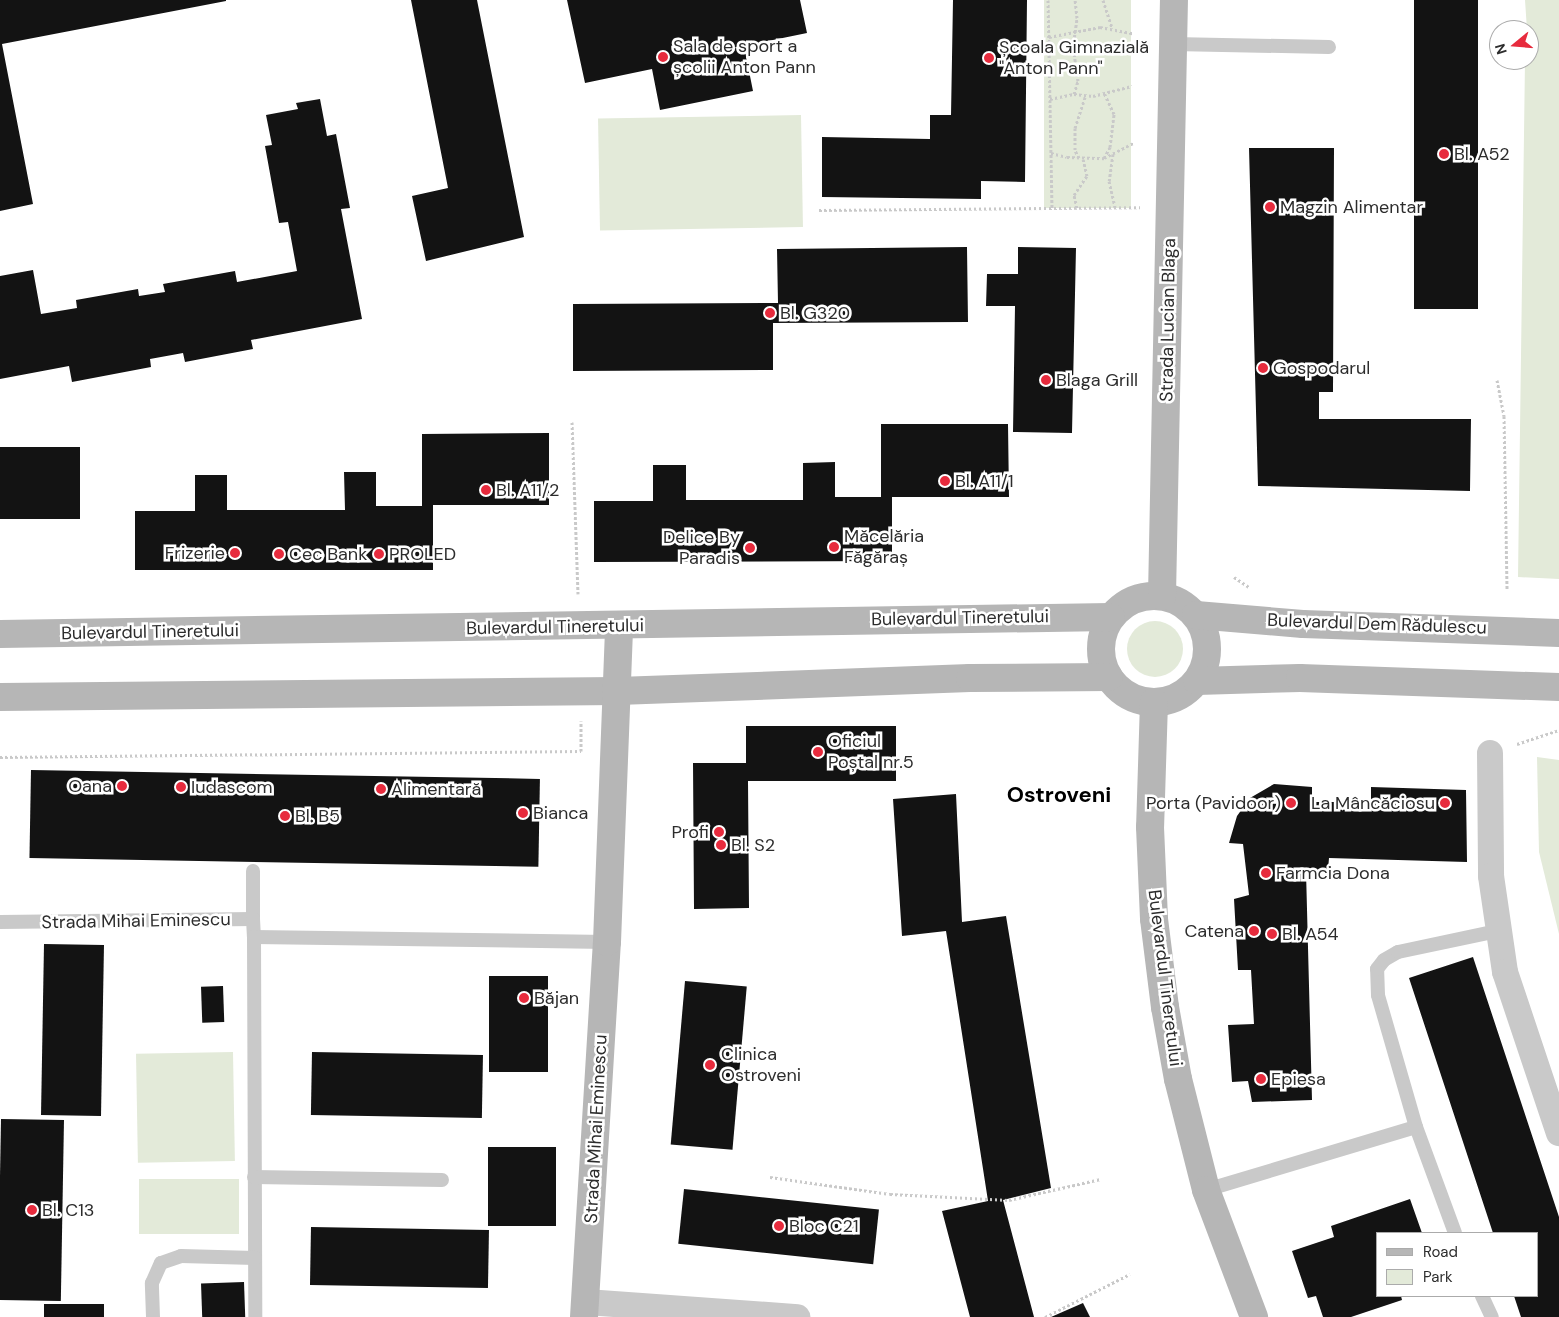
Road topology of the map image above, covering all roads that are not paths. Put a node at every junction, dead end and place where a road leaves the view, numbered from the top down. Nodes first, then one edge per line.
1 (1174, 0) edge
2 (1173, 44) junction
3 (1329, 47) dead end
4 (1162, 596) junction
5 (1196, 614) junction
6 (1111, 617) junction
7 (619, 626) junction
8 (1559, 633) edge
9 (0, 634) edge
10 (1109, 678) junction
11 (1197, 681) junction
12 (1559, 687) edge
13 (618, 690) junction
14 (0, 696) edge
15 (1154, 702) junction
16 (1490, 752) road end
17 (253, 871) dead end
18 (254, 919) junction
19 (0, 922) edge
20 (1498, 931) junction
21 (254, 937) junction
22 (607, 942) junction
23 (1416, 1127) junction
24 (1559, 1133) edge
25 (254, 1177) junction
26 (442, 1180) dead end
27 (1206, 1190) junction
28 (1455, 1232) edge
29 (255, 1258) junction
30 (1482, 1297) edge
31 (585, 1310) edge
32 (153, 1317) edge
33 (255, 1317) edge
34 (797, 1317) edge
35 (1254, 1317) edge
36 (1492, 1317) edge

1 - 2 main road, Strada Lucian Blaga
2 - 3 lane
2 - 4 main road, Strada Lucian Blaga
4 - 5 main road
4 - 6 main road
5 - 8 main road, Bulevardul Dem Rădulescu
5 - 11 main road
6 - 7 main road, Bulevardul Tineretului
6 - 10 main road
7 - 9 main road, Bulevardul Tineretului
7 - 13 main road, Strada Mihai Eminescu
10 - 13 main road
10 - 15 main road
11 - 12 main road
11 - 15 main road
13 - 14 main road
13 - 22 main road, Strada Mihai Eminescu
15 - 27 main road, Bulevardul Tineretului
16 - 20 street
17 - 18 lane
18 - 19 lane, Strada Mihai Eminescu
18 - 21 lane, Strada Mihai Eminescu
20 - 23 lane
20 - 24 street
21 - 22 lane, Strada Mihai Eminescu
21 - 25 lane, Strada Mihai Eminescu
22 - 31 main road, Strada Mihai Eminescu
23 - 27 lane
23 - 28 lane
25 - 26 lane
25 - 29 lane, Strada Mihai Eminescu
27 - 35 main road, Bulevardul Tineretului
29 - 32 lane
29 - 33 lane, Strada Mihai Eminescu
30 - 36 lane
31 - 34 street

